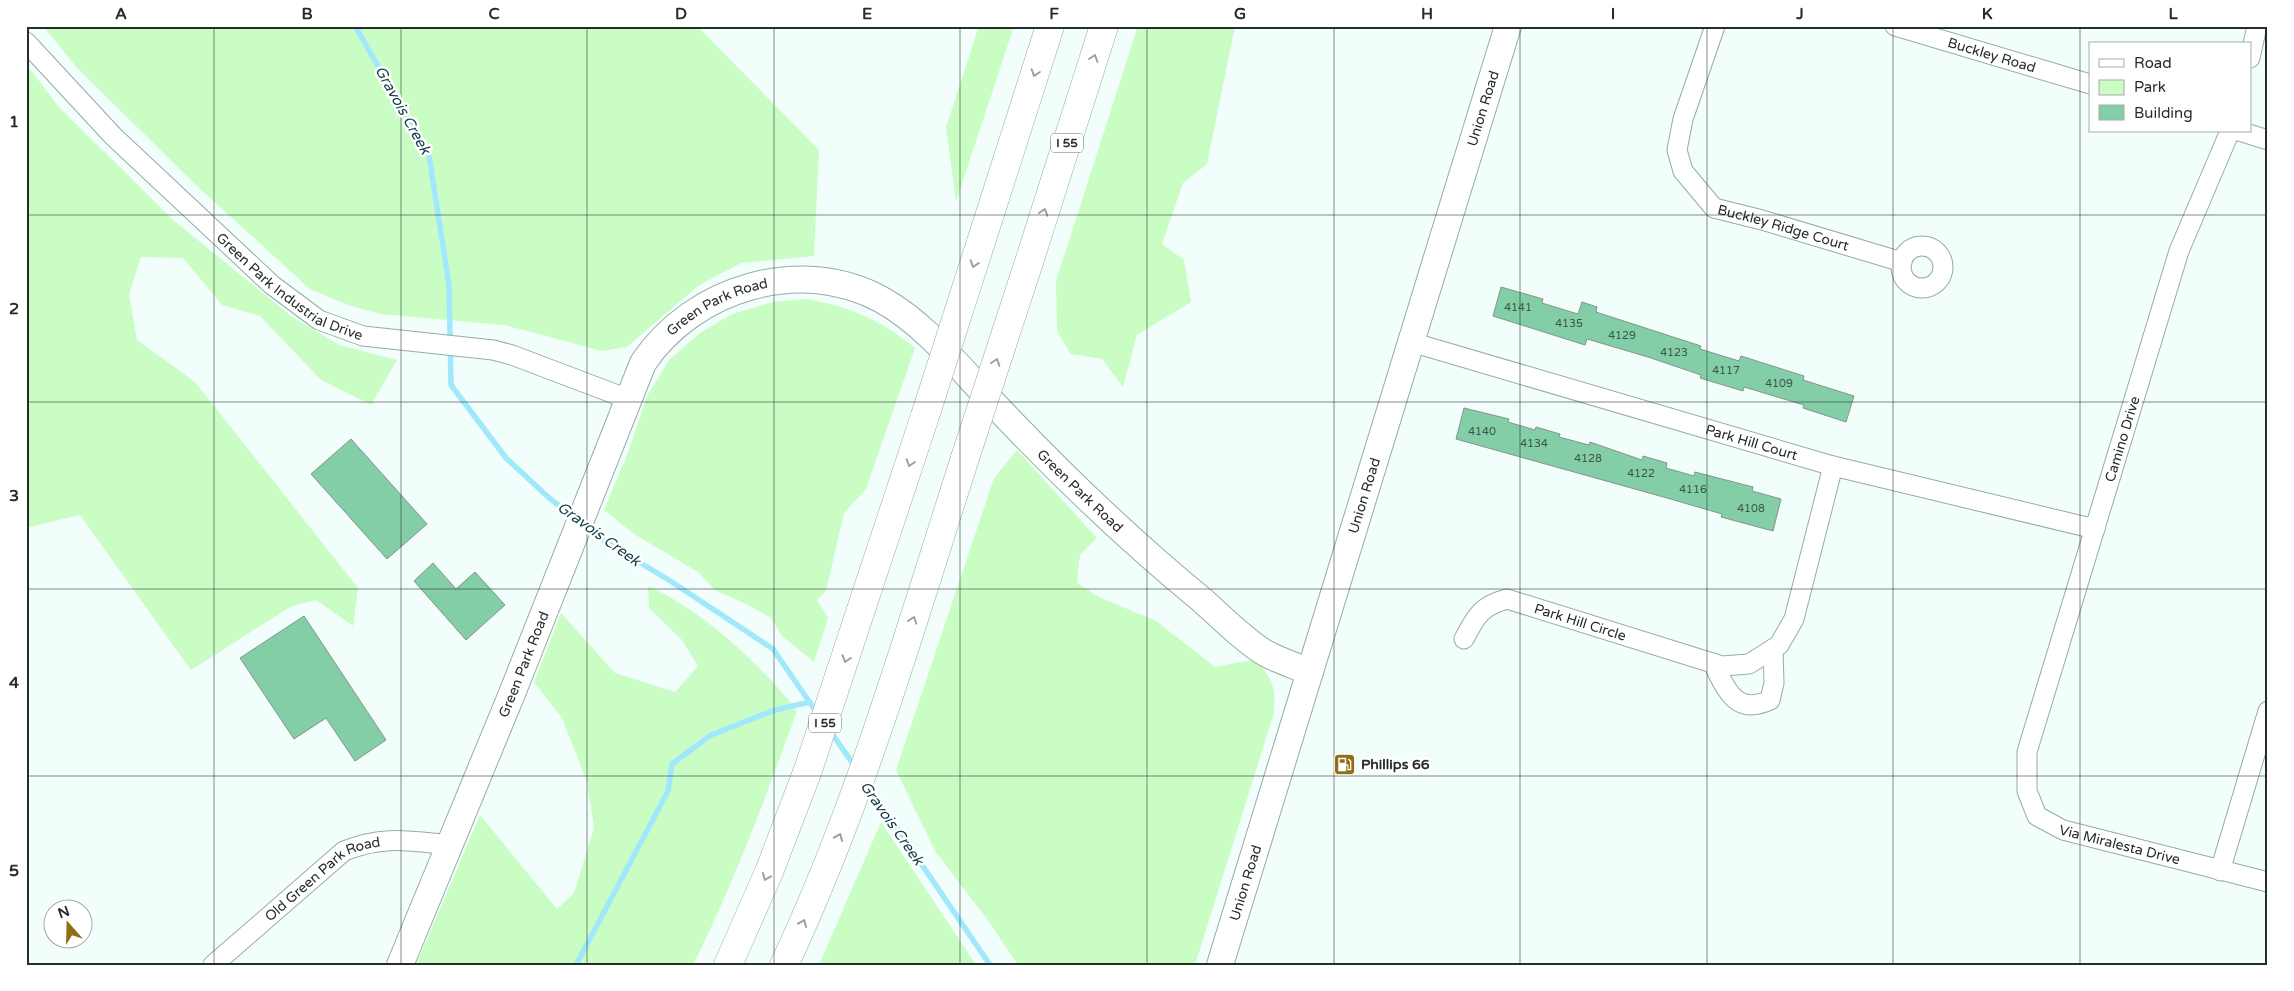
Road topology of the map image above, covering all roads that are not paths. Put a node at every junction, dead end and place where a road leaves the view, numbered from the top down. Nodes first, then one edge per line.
1 (1050, 26) edge
2 (1104, 26) edge
3 (1508, 26) edge
4 (1715, 26) edge
5 (1895, 26) edge
6 (2258, 26) edge
7 (26, 42) edge
8 (2252, 50) edge
9 (2089, 84) edge
10 (2230, 132) edge
11 (2242, 132) edge
12 (2268, 140) edge
13 (1902, 262) dead end
14 (1411, 342) junction
15 (628, 399) junction
16 (1833, 466) junction
17 (2095, 529) junction
18 (1464, 638) dead end
19 (1773, 649) junction
20 (1713, 663) junction
21 (1310, 672) junction
22 (2268, 711) edge
23 (2027, 752) joint
24 (450, 845) junction
25 (2220, 871) junction
26 (2268, 882) edge
27 (213, 965) edge
28 (400, 965) edge
29 (728, 965) edge
30 (784, 965) edge
31 (1220, 965) edge

1 -> 29 highway, I 55, bridge
30 -> 2 highway, I 55, bridge
3 - 14 street, Union Road
4 - 13 street, Buckley Ridge Court
5 - 9 street, Buckley Road
6 - 8 street
7 - 15 street, Green Park Industrial Drive
10 - 17 street, Camino Drive
11 - 12 street
14 - 16 street, Park Hill Court
14 - 21 street, Union Road
15 - 21 street, Green Park Road
15 - 24 street, Green Park Road
16 - 17 street, Park Hill Court
16 - 19 street, Park Hill Circle
17 - 23 street, Camino Drive
18 - 20 street, Park Hill Circle
19 - 20 street, Park Hill Circle
19 - 20 street
21 - 31 street, Union Road
22 - 25 street
23 - 25 street, Via Miralesta Drive
24 - 27 street, Old Green Park Road
24 - 28 street, Green Park Road
25 - 26 street, Via Miralesta Drive

